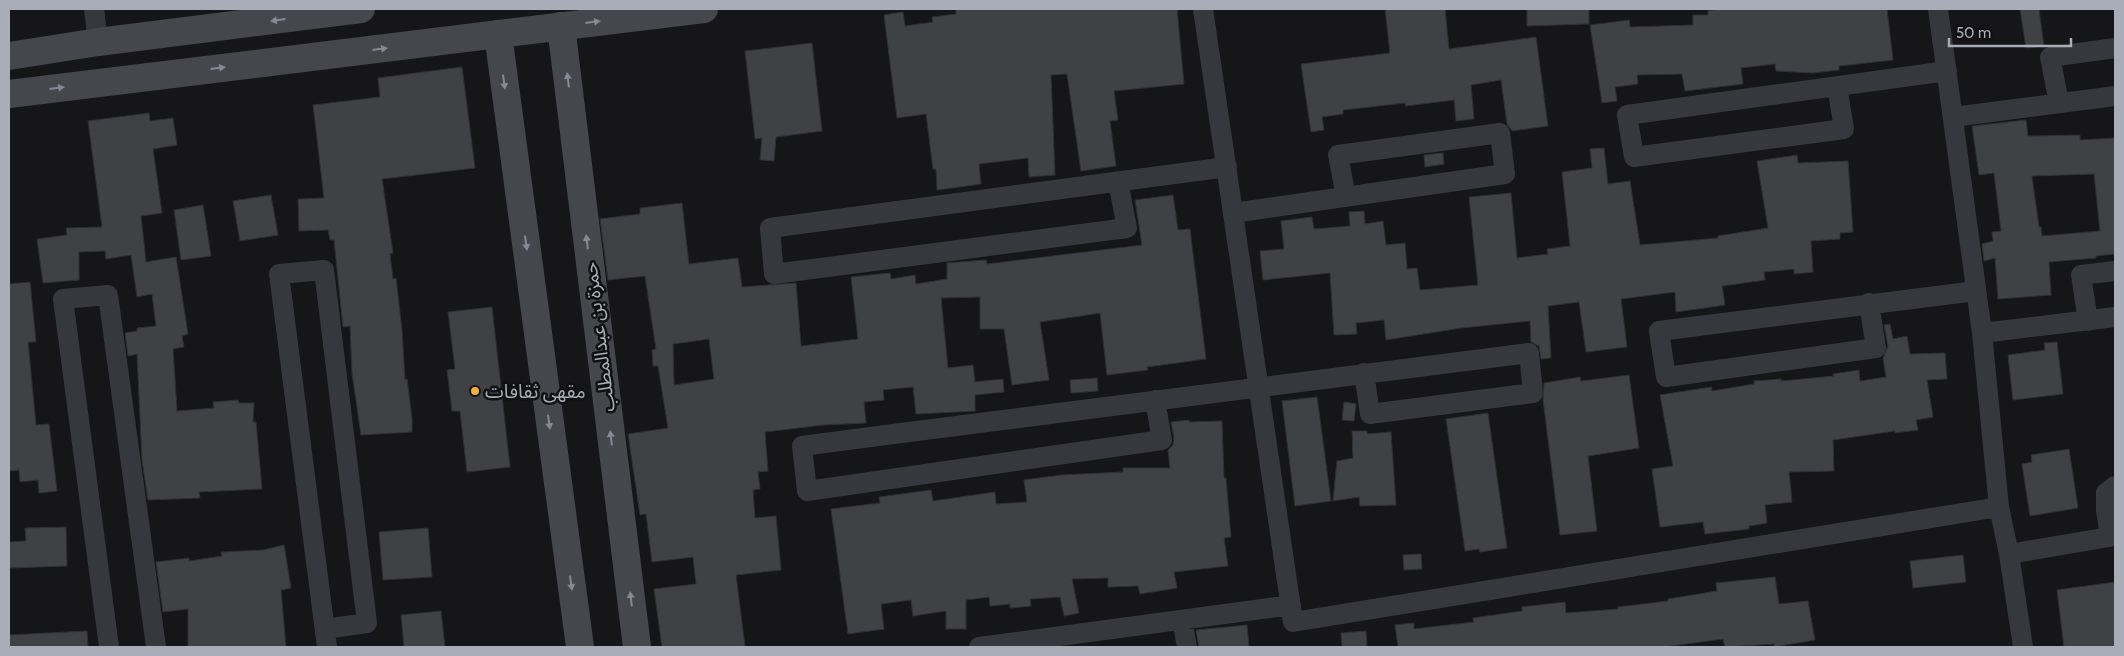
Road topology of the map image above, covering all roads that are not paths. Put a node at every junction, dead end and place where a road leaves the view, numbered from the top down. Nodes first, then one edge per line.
1 (94, 9) edge
2 (361, 9) edge
3 (704, 9) edge
4 (1204, 9) edge
5 (1938, 9) edge
6 (225, 18) edge
7 (561, 26) junction
8 (498, 34) junction
9 (98, 42) junction
10 (2115, 48) edge
11 (9, 56) edge
12 (1947, 72) junction
13 (1837, 86) junction
14 (9, 94) edge
15 (2115, 96) edge
16 (2059, 103) junction
17 (1953, 117) junction
18 (1227, 167) junction
19 (1118, 181) junction
20 (1346, 197) junction
21 (1233, 213) junction
22 (2115, 270) edge
23 (1976, 291) junction
24 (1869, 303) junction
25 (2115, 317) edge
26 (2088, 321) junction
27 (1982, 333) junction
28 (1364, 374) junction
29 (1259, 386) junction
30 (1155, 400) junction
31 (2115, 486) edge
32 (1999, 507) junction
33 (2113, 536) edge
34 (2009, 554) junction
35 (1291, 605) junction
36 (1182, 620) junction
37 (326, 638) edge
38 (109, 647) edge
39 (156, 647) edge
40 (580, 647) edge
41 (637, 647) edge
42 (978, 647) edge
43 (1188, 647) edge
44 (2023, 647) edge

1 - 9 street
2 -> 6 street
7 -> 3 street
4 - 18 street
5 - 12 street
6 - 9 street
7 - 8 street
41 -> 7 street, حمزة بن عبدالمطلب
14 -> 8 street
8 -> 40 street
9 - 11 street
10 - 16 street
12 - 13 street
12 - 17 street
13 - 13 street
15 - 16 street
16 - 17 street
17 - 23 street
18 - 19 street
18 - 21 street
19 - 19 street
20 - 20 street
20 - 21 street
21 - 29 street
22 - 26 street
23 - 24 street
23 - 27 street
24 - 24 street
25 - 26 street
26 - 27 street
27 - 32 street
28 - 28 street
28 - 29 street
29 - 30 street
29 - 35 street
30 - 30 street
31 - 33 street
32 - 34 street
32 - 35 street
33 - 34 street
34 - 44 street
35 - 36 street
36 - 42 street
36 - 43 street
37 - 37 street
38 - 39 street

